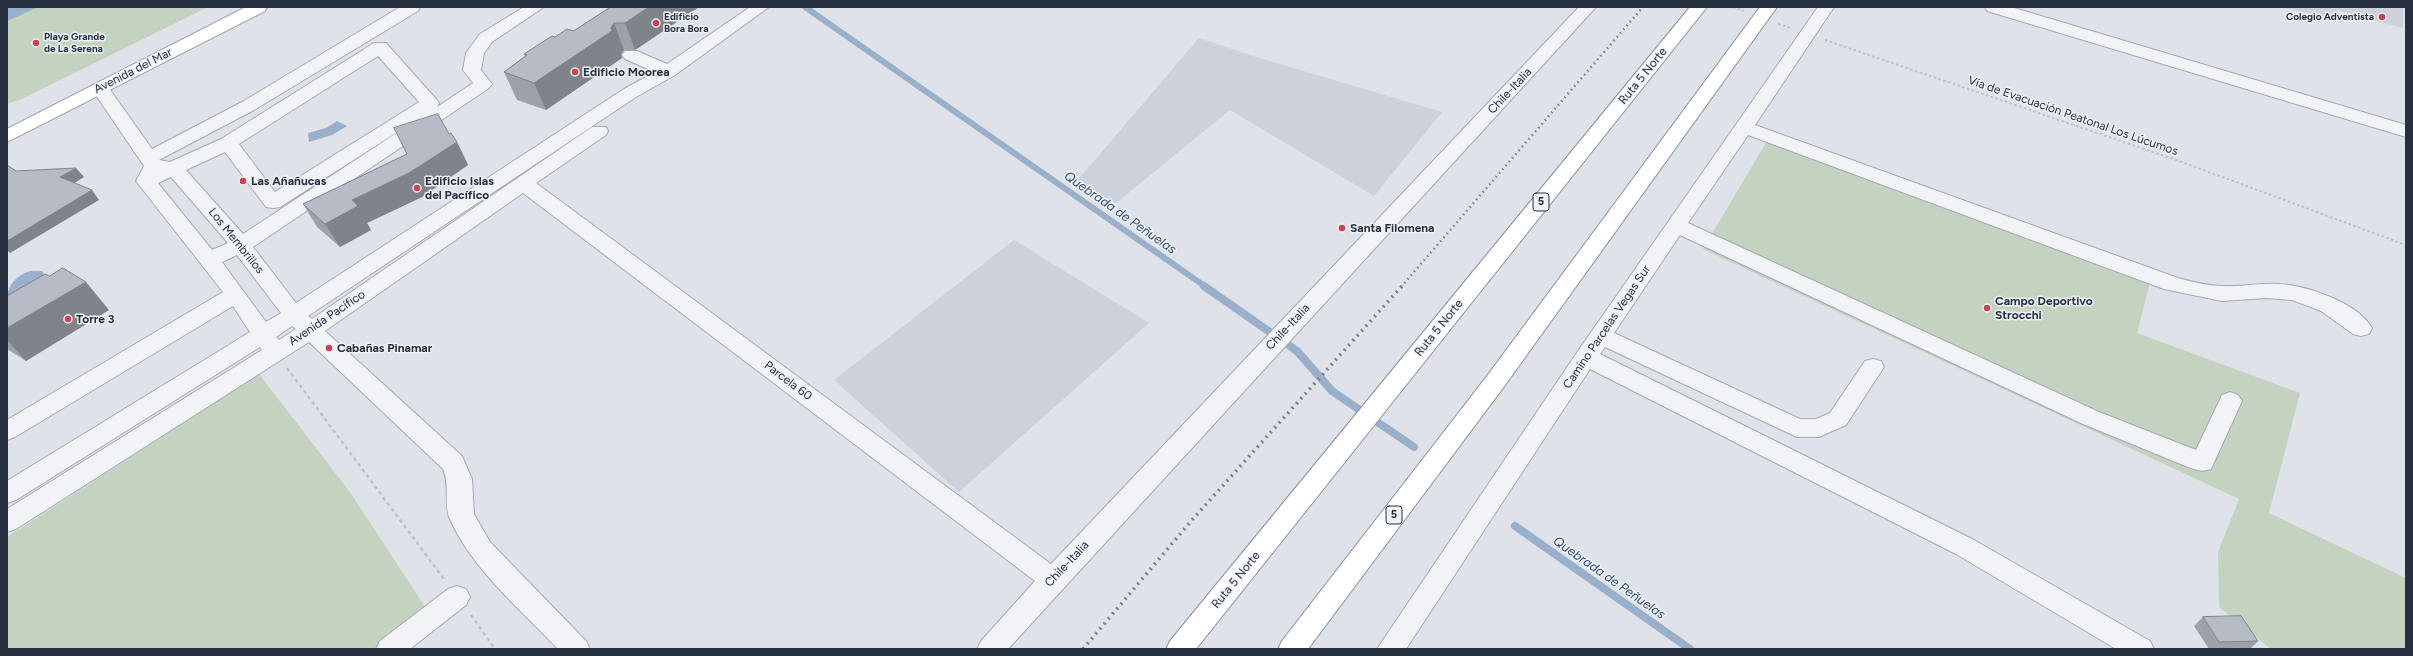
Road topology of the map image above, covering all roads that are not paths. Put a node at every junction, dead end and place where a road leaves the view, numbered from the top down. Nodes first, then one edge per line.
1 (259, 7) edge
2 (412, 7) edge
3 (536, 7) edge
4 (761, 7) edge
5 (1588, 7) edge
6 (1699, 7) edge
7 (1826, 7) edge
8 (1993, 7) edge
9 (1765, 12) edge
10 (631, 56) dead end
11 (669, 71) junction
12 (100, 88) junction
13 (630, 93) junction
14 (1743, 127) junction
15 (2406, 131) edge
16 (7, 136) edge
17 (228, 144) junction
18 (175, 168) junction
19 (149, 169) junction
20 (523, 183) junction
21 (1677, 226) junction
22 (241, 245) junction
23 (208, 260) junction
24 (236, 294) junction
25 (302, 322) junction
26 (2360, 328) dead end
27 (1601, 336) junction
28 (269, 343) junction
29 (1586, 357) junction
30 (1873, 367) dead end
31 (2230, 401) dead end
32 (7, 431) edge
33 (7, 493) edge
34 (7, 522) edge
35 (1053, 580) junction
36 (457, 597) road end
37 (390, 649) edge
38 (576, 649) edge
39 (991, 649) edge
40 (1180, 649) edge
41 (1292, 649) edge
42 (1391, 649) edge
43 (2140, 649) edge

1 - 12 main road, Avenida del Mar
2 - 19 street
3 - 22 street
4 - 11 street, Avenida Pacífico
5 - 35 street, Chile-Italia
6 - 40 main road, Ruta 5 Norte / 5
7 - 14 street, Camino Parcelas Vegas Sur
8 - 15 street
9 - 41 main road, 5
10 - 11 street
11 - 13 street, Avenida Pacífico
12 - 16 main road, Avenida del Mar
12 - 19 street
13 - 20 street, Avenida Pacífico
13 - 25 street, Avenida Pacífico
14 - 21 street, Camino Parcelas Vegas Sur
14 - 26 street
17 - 17 street
17 - 18 street
18 - 19 street
18 - 22 street, Los Membrillos
19 - 23 street
20 - 25 street, Avenida Pacífico
20 - 35 street, Parcela 60
21 - 27 street, Camino Parcelas Vegas Sur
21 - 31 street
22 - 23 street
22 - 25 street, Los Membrillos
23 - 24 street
24 - 28 street
24 - 32 street
25 - 28 street, Avenida Pacífico
25 - 38 street, Los Membrillos
27 - 29 street, Camino Parcelas Vegas Sur
27 - 30 street
28 - 33 street, Avenida Pacífico
28 - 34 street, Avenida Pacífico
29 - 42 street, Camino Parcelas Vegas Sur
29 - 43 street
35 - 39 street, Chile-Italia
36 - 37 street

